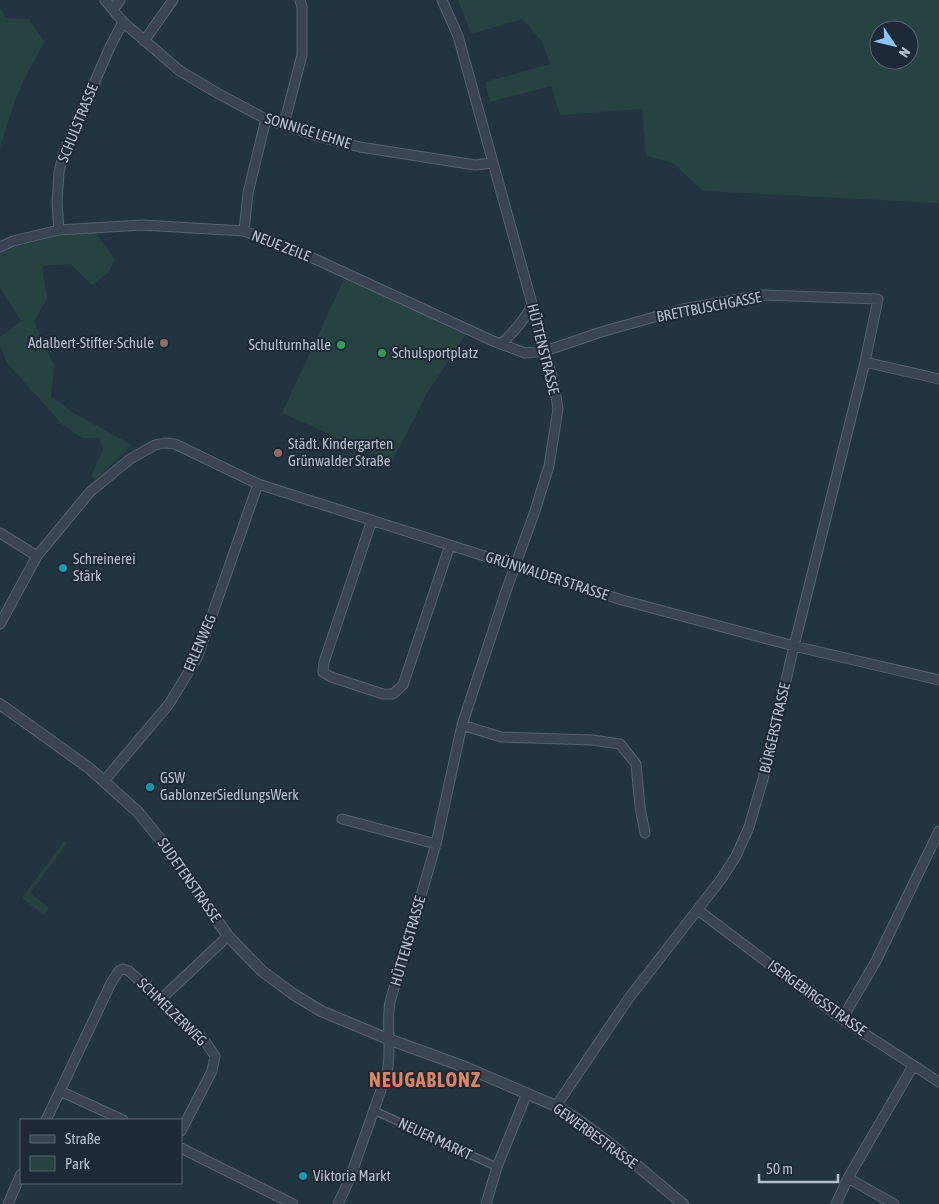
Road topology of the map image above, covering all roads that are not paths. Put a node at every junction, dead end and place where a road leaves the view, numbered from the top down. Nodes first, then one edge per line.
1 (105, 0) edge
2 (120, 0) edge
3 (173, 0) edge
4 (300, 0) edge
5 (442, 0) edge
6 (113, 10) junction
7 (123, 22) junction
8 (144, 41) junction
9 (266, 119) junction
10 (284, 124) junction
11 (492, 163) junction
12 (60, 230) junction
13 (244, 231) junction
14 (0, 247) edge
15 (878, 299) joint
16 (532, 305) junction
17 (501, 344) junction
18 (545, 351) junction
19 (865, 362) junction
20 (939, 379) edge
21 (258, 484) junction
22 (372, 520) junction
23 (0, 533) edge
24 (450, 545) junction
25 (37, 556) junction
26 (515, 566) junction
27 (0, 624) edge
28 (794, 646) junction
29 (939, 680) edge
30 (0, 704) edge
31 (462, 725) junction
32 (104, 781) junction
33 (342, 819) dead end
34 (939, 831) edge
35 (645, 833) dead end
36 (436, 844) junction
37 (698, 910) junction
38 (228, 936) junction
39 (161, 999) junction
40 (842, 1019) junction
41 (388, 1039) junction
42 (913, 1066) junction
43 (939, 1082) edge
44 (60, 1091) junction
45 (528, 1093) junction
46 (556, 1106) junction
47 (373, 1110) junction
48 (46, 1119) edge
49 (121, 1119) edge
50 (182, 1129) edge
51 (182, 1148) edge
52 (497, 1168) junction
53 (20, 1176) edge
54 (848, 1178) junction
55 (8, 1204) edge
56 (293, 1204) edge
57 (338, 1204) edge
58 (486, 1204) edge
59 (683, 1204) edge
60 (836, 1204) edge
61 (894, 1204) edge

1 - 6 street, SONNIGE LEHNE
2 - 6 street
3 - 8 street
4 - 10 street
5 - 11 street, HÜTTENSTRASSE
6 - 7 street, SONNIGE LEHNE
7 - 8 street, SONNIGE LEHNE
7 - 12 street, SCHULSTRASSE
8 - 9 street, SONNIGE LEHNE
9 - 10 street, SONNIGE LEHNE
9 - 13 street
10 - 11 street, SONNIGE LEHNE
11 - 16 street, HÜTTENSTRASSE
12 - 13 street, NEUE ZEILE
12 - 14 street, NEUE ZEILE
13 - 17 street, NEUE ZEILE
15 - 18 street, BRETTBUSCHGASSE
15 - 19 street, BÜRGERSTRASSE
16 - 17 street
16 - 18 street, HÜTTENSTRASSE
17 - 18 street, NEUE ZEILE
18 - 26 street, HÜTTENSTRASSE
19 - 20 street
19 - 28 street, BÜRGERSTRASSE
21 - 22 street, GRÜNWALDER STRASSE
21 - 25 street, GRÜNWALDER STRASSE
21 - 32 street, ERLENWEG
22 - 24 street, GRÜNWALDER STRASSE
22 - 24 street
23 - 25 street
24 - 26 street, GRÜNWALDER STRASSE
25 - 27 street
26 - 28 street, GRÜNWALDER STRASSE
26 - 31 street, HÜTTENSTRASSE
28 - 29 street, GRÜNWALDER STRASSE
28 - 37 street, BÜRGERSTRASSE
30 - 32 street, SUDETENSTRASSE
31 - 35 street
31 - 36 street, HÜTTENSTRASSE
32 - 38 street, SUDETENSTRASSE
33 - 36 street
34 - 40 street
36 - 41 street, HÜTTENSTRASSE
37 - 40 street, ISERGEBIRGSSTRASSE
37 - 46 street, BÜRGERSTRASSE
38 - 39 street
38 - 41 street, SUDETENSTRASSE
39 - 44 street, SCHMELZERWEG
39 - 50 street, SCHMELZERWEG
40 - 42 street, ISERGEBIRGSSTRASSE
41 - 45 street, GEWERBESTRASSE
41 - 47 street, HÜTTENSTRASSE
42 - 43 street, ISERGEBIRGSSTRASSE
42 - 54 street
44 - 48 street
44 - 49 street
45 - 46 street, GEWERBESTRASSE
45 - 52 street
46 - 59 street, GEWERBESTRASSE
47 - 52 street, NEUER MARKT
47 - 57 street, HÜTTENSTRASSE
51 - 56 street
52 - 58 street
53 - 55 street
54 - 60 street
54 - 61 street

